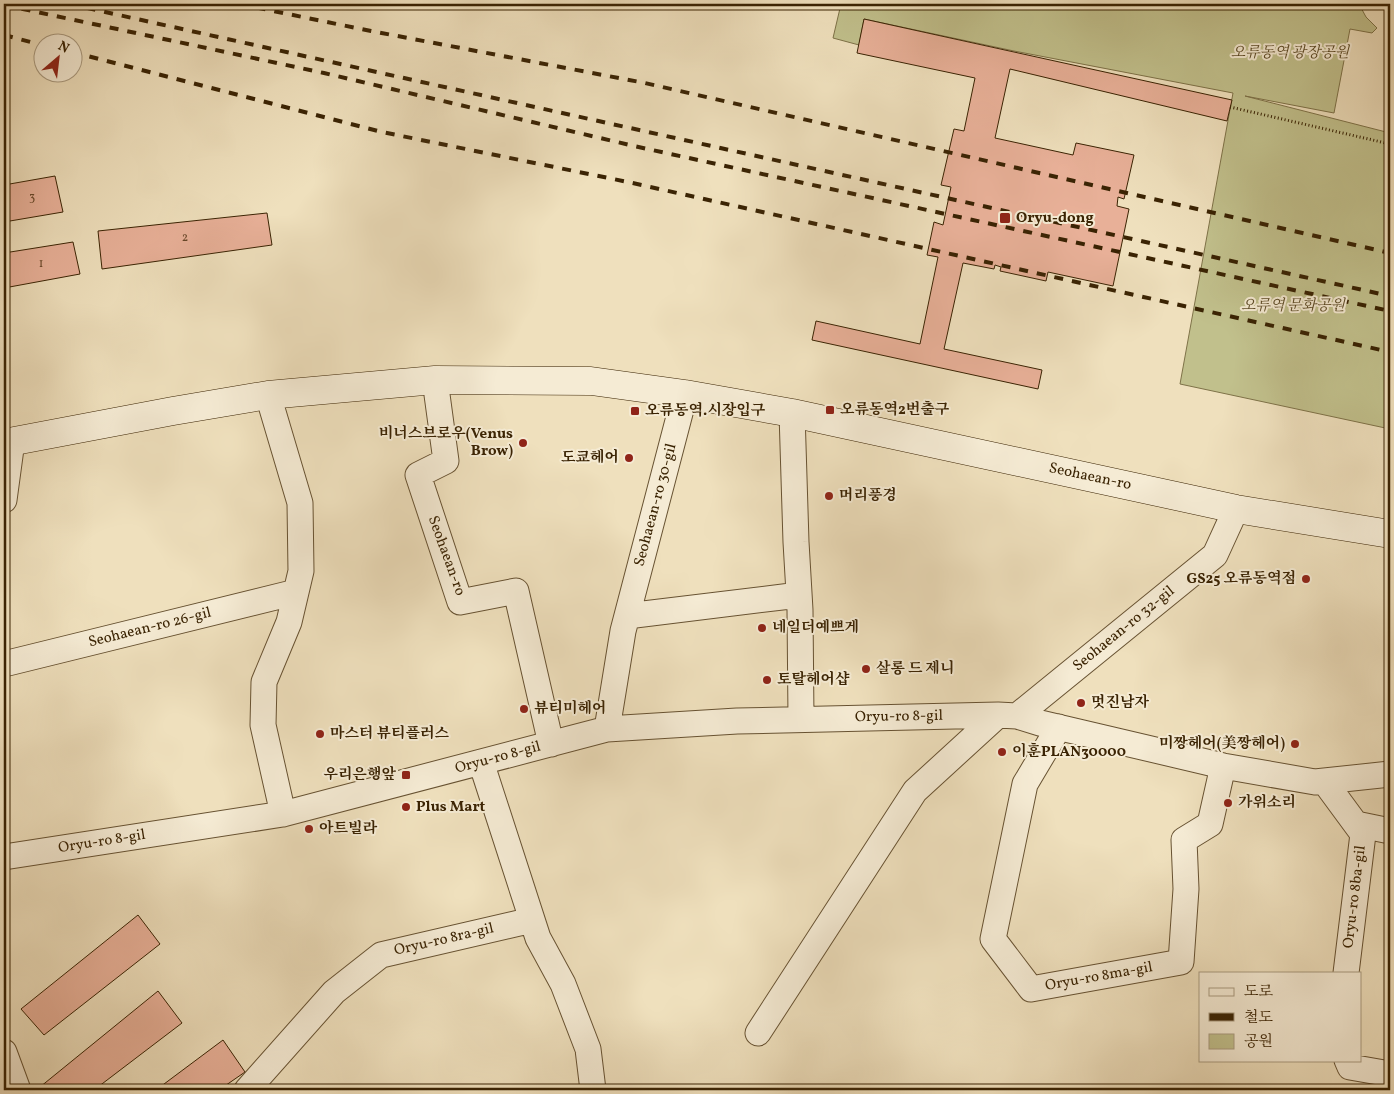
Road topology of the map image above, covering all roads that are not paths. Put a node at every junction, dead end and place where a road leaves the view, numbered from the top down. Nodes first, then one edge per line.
1 (435, 380) junction
2 (685, 394) junction
3 (268, 395) junction
4 (792, 413) junction
5 (8, 442) edge
6 (4, 500) edge
7 (1236, 508) junction
8 (1390, 534) edge
9 (296, 592) junction
10 (799, 594) junction
11 (627, 616) junction
12 (4, 664) edge
13 (1008, 715) junction
14 (801, 719) junction
15 (1059, 727) junction
16 (607, 729) junction
17 (551, 744) junction
18 (482, 762) junction
19 (1223, 766) junction
20 (1390, 774) edge
21 (1324, 780) junction
22 (283, 814) junction
23 (1356, 824) junction
24 (1390, 831) edge
25 (4, 857) edge
26 (532, 920) junction
27 (1346, 972) edge
28 (758, 1033) dead end
29 (1348, 1062) edge
30 (1377, 1078) edge
31 (247, 1090) edge
32 (593, 1090) edge

1 - 2 main road, Seohaean-ro
1 - 3 main road, Seohaean-ro
1 - 17 street, Seohaean-ro
2 - 4 main road, Seohaean-ro
2 - 11 street, Seohaean-ro 30-gil
3 - 5 main road, Seohaean-ro
3 - 9 street
4 - 7 main road, Seohaean-ro
4 - 10 street
5 - 6 street
7 - 8 main road, Seohaean-ro
7 - 13 street, Seohaean-ro 32-gil
9 - 12 street, Seohaean-ro 26-gil
9 - 22 street
10 - 11 street
10 - 14 street
11 - 16 street, Seohaean-ro 30-gil
13 - 14 street, Oryu-ro 8-gil
13 - 15 street, Oryu-ro 8-gil
13 - 28 street
14 - 16 street, Oryu-ro 8-gil
15 - 19 street, Oryu-ro 8-gil
15 - 19 street, Oryu-ro 8ma-gil
16 - 17 street, Oryu-ro 8-gil
17 - 18 street, Oryu-ro 8-gil
18 - 22 street, Oryu-ro 8-gil
18 - 26 street
19 - 21 street, Oryu-ro 8-gil
20 - 21 street, Oryu-ro 8-gil
21 - 23 street, Oryu-ro 8ba-gil
22 - 25 street, Oryu-ro 8-gil
23 - 24 street, Oryu-ro 8ba-gil
23 - 27 street, Oryu-ro 8ba-gil
26 - 31 street, Oryu-ro 8ra-gil
26 - 32 street
29 - 30 street

